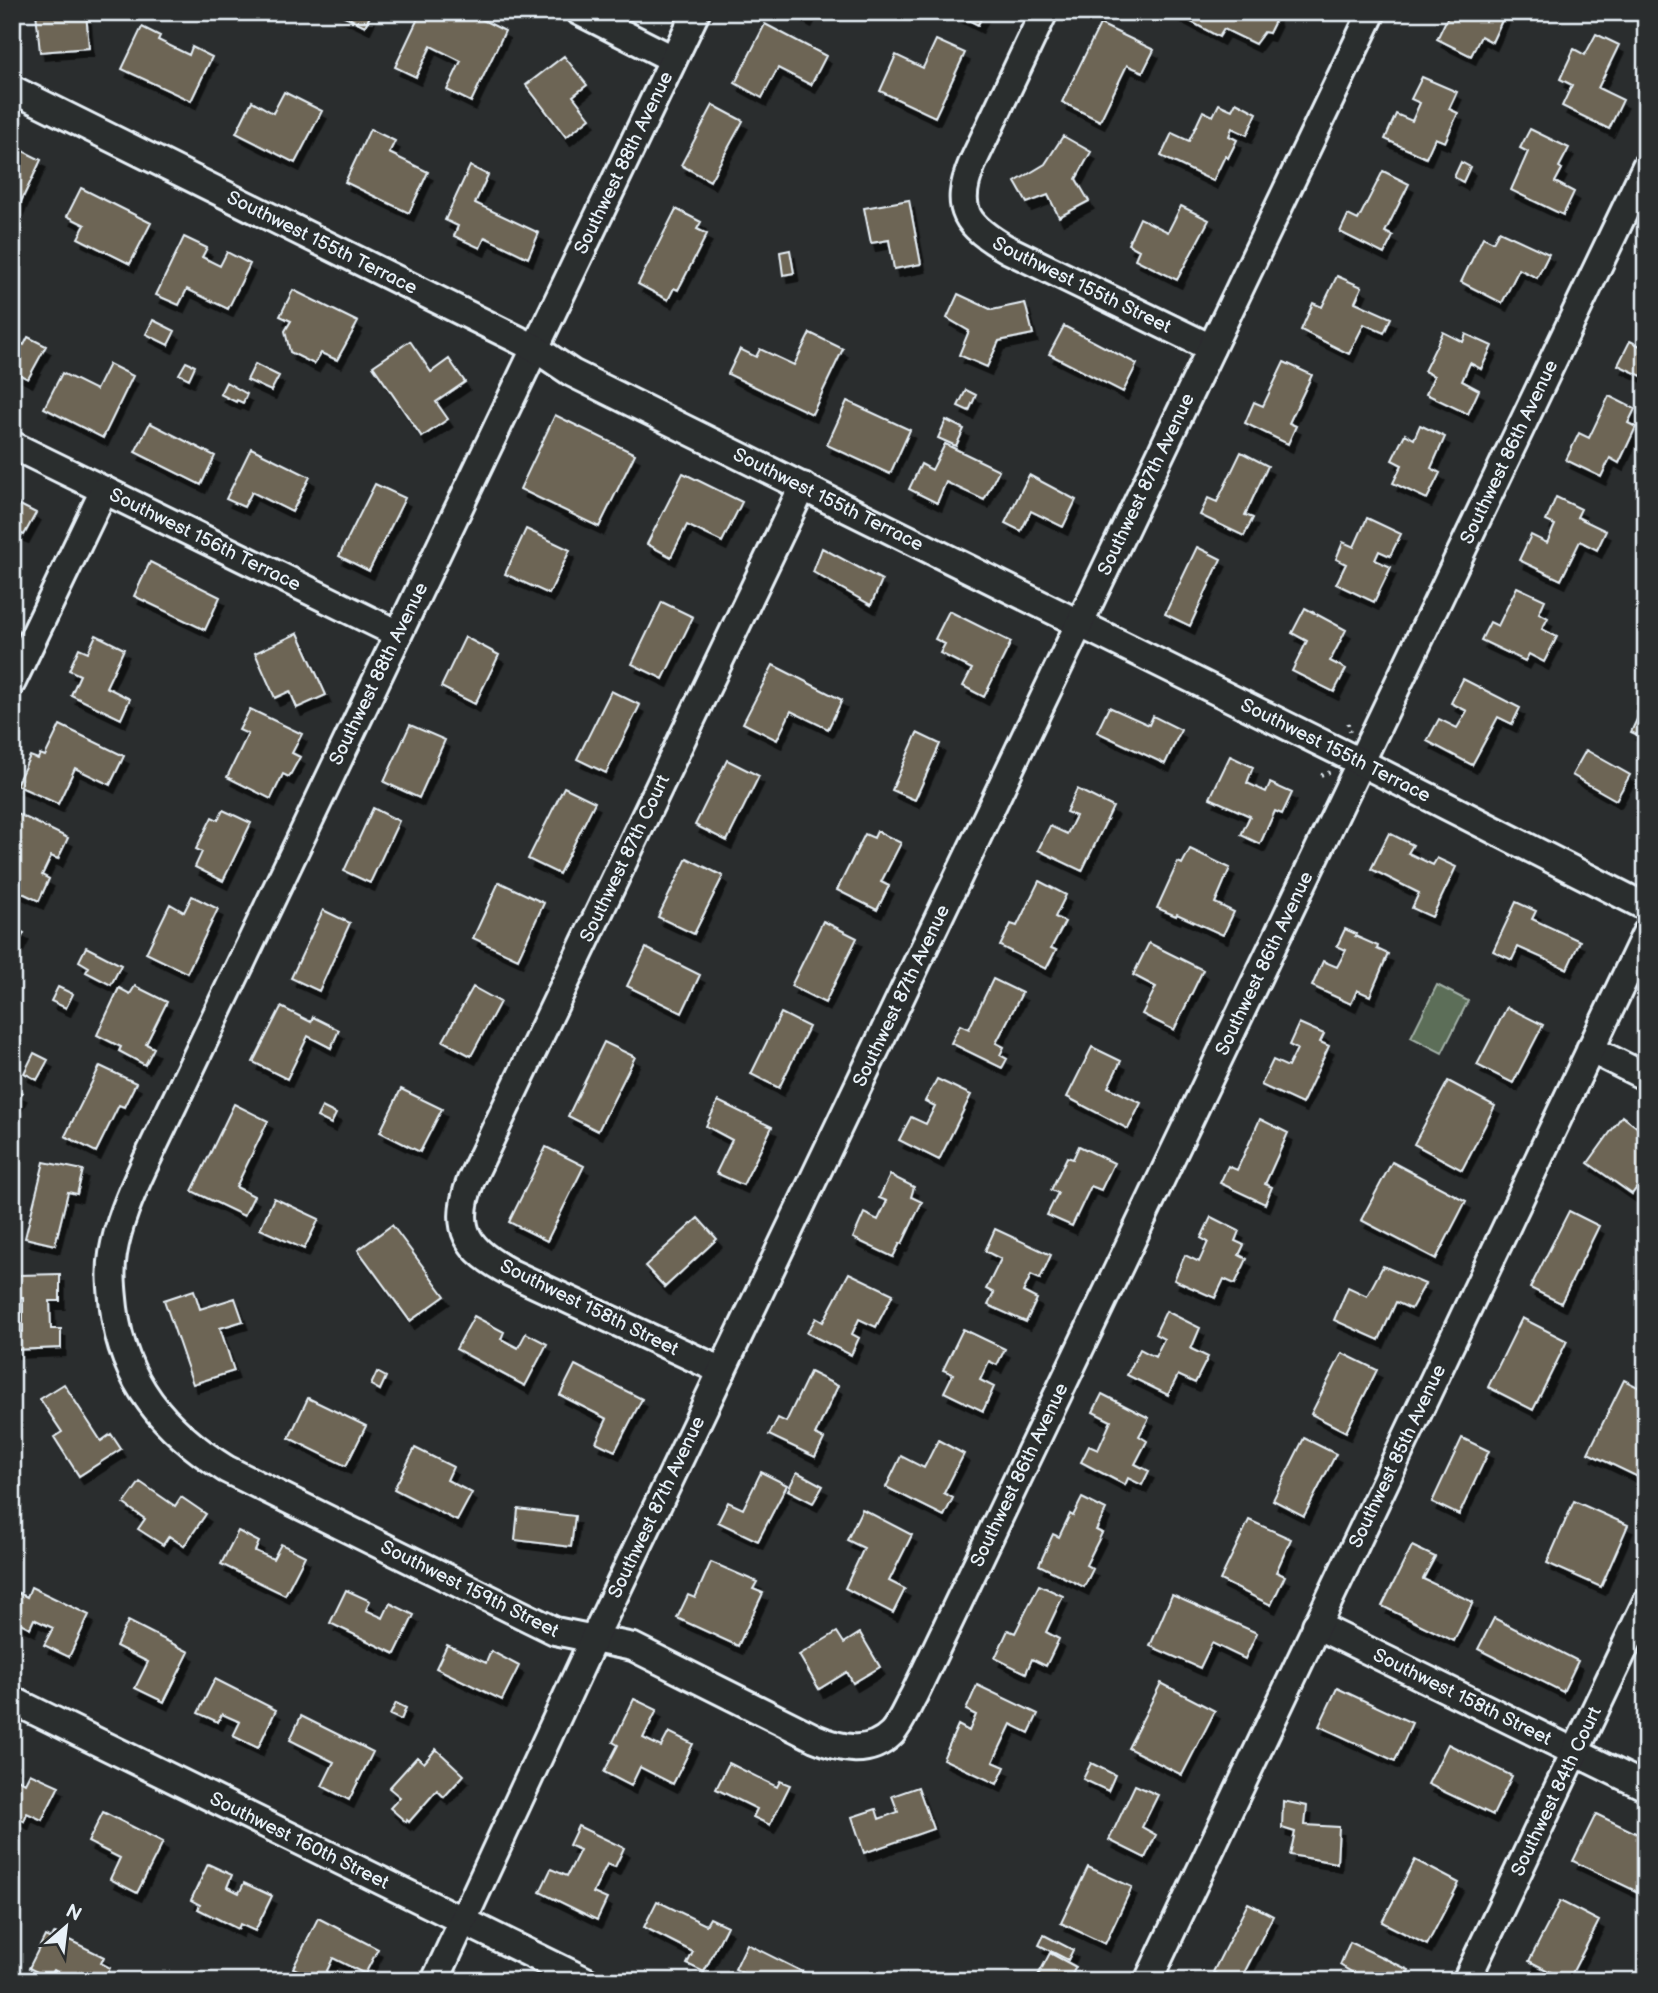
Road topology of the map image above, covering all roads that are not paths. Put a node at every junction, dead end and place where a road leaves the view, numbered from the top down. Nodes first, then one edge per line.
1 (580, 12) edge
2 (696, 12) edge
3 (1044, 12) edge
4 (1372, 12) edge
5 (673, 59) junction
6 (12, 89) edge
7 (1646, 166) edge
8 (535, 348) junction
9 (1211, 348) junction
10 (12, 445) edge
11 (803, 486) junction
12 (104, 490) junction
13 (1080, 624) junction
14 (398, 634) junction
15 (12, 682) edge
16 (1360, 762) junction
17 (1644, 895) edge
18 (1646, 933) edge
19 (1590, 1049) junction
20 (1646, 1077) edge
21 (466, 1234) joint
22 (123, 1349) joint
23 (722, 1371) junction
24 (1646, 1603) edge
25 (1317, 1625) junction
26 (593, 1638) junction
27 (12, 1700) edge
28 (868, 1747) joint
29 (1575, 1752) junction
30 (1646, 1787) edge
31 (462, 1919) junction
32 (435, 1981) edge
33 (586, 1981) edge
34 (1148, 1981) edge
35 (1466, 1981) edge

1 - 5 street
2 - 5 street, Southwest 88th Avenue
3 - 9 street, Southwest 155th Street
4 - 9 street, Southwest 87th Avenue
5 - 8 street, Southwest 88th Avenue
6 - 8 street, Southwest 155th Terrace
7 - 16 street, Southwest 86th Avenue
8 - 11 street, Southwest 155th Terrace
8 - 14 street, Southwest 88th Avenue
9 - 13 street, Southwest 87th Avenue
10 - 12 street, Southwest 156th Terrace
11 - 13 street, Southwest 155th Terrace
11 - 21 street, Southwest 87th Court
12 - 14 street, Southwest 156th Terrace
12 - 15 street
13 - 16 street, Southwest 155th Terrace
13 - 23 street, Southwest 87th Avenue
14 - 22 street, Southwest 88th Avenue
16 - 17 street, Southwest 155th Terrace
16 - 28 street, Southwest 86th Avenue
18 - 19 street, Southwest 85th Avenue
19 - 20 street
19 - 25 street, Southwest 85th Avenue
21 - 23 street, Southwest 158th Street
22 - 26 street, Southwest 159th Street
23 - 26 street, Southwest 87th Avenue
24 - 29 street, Southwest 84th Court
25 - 29 street, Southwest 158th Street
25 - 34 street, Southwest 85th Avenue
26 - 28 street, Southwest 159th Street
26 - 31 street, Southwest 87th Avenue
27 - 31 street, Southwest 160th Street
29 - 30 street, Southwest 158th Street
29 - 35 street, Southwest 84th Court
31 - 32 street, Southwest 87th Avenue
31 - 33 street, Southwest 160th Street

